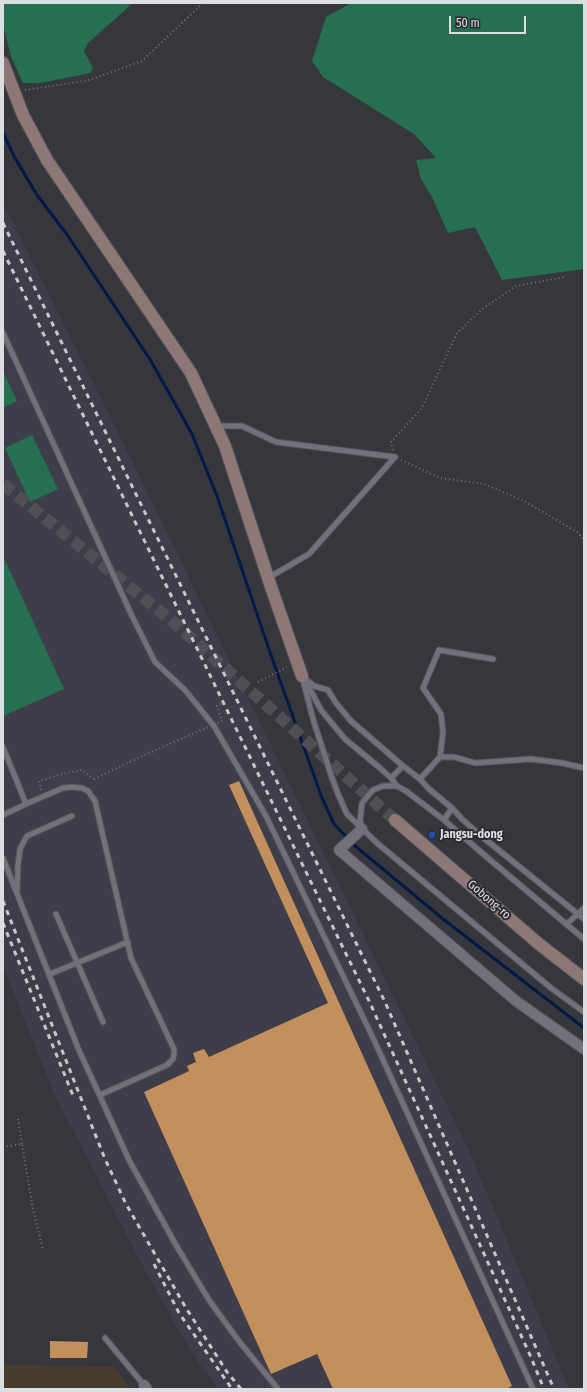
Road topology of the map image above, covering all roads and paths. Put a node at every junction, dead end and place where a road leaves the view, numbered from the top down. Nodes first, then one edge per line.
1 (203, 3) edge
2 (3, 63) edge
3 (14, 92) junction
4 (565, 277) dead end
5 (3, 333) edge
6 (216, 426) junction
7 (395, 457) junction
8 (584, 540) edge
9 (268, 578) junction
10 (493, 659) dead end
11 (283, 669) dead end
12 (302, 676) junction
13 (258, 682) dead end
14 (221, 704) dead end
15 (3, 747) edge
16 (440, 757) junction
17 (403, 766) junction
18 (584, 768) edge
19 (391, 778) junction
20 (420, 779) junction
21 (397, 786) junction
22 (44, 796) junction
23 (26, 804) junction
24 (452, 808) junction
25 (3, 815) edge
26 (72, 816) dead end
27 (395, 820) tunnel mouth
28 (444, 820) junction
29 (360, 831) junction
30 (3, 858) edge
31 (17, 894) junction
32 (584, 908) edge
33 (577, 913) junction
34 (56, 914) dead end
35 (584, 919) edge
36 (567, 924) junction
37 (584, 939) edge
38 (128, 942) junction
39 (77, 962) junction
40 (50, 974) junction
41 (584, 979) edge
42 (584, 1012) edge
43 (103, 1022) dead end
44 (584, 1049) edge
45 (100, 1095) junction
46 (18, 1119) dead end
47 (22, 1144) junction
48 (3, 1147) edge
49 (43, 1250) dead end
50 (105, 1338) dead end
51 (146, 1387) edge
52 (278, 1389) edge
53 (533, 1389) edge

1 - 3 path
2 - 3 street
3 - 6 street
4 - 7 path
5 - 53 lane
6 - 7 lane
6 - 9 street
7 - 8 path
7 - 9 lane
9 - 12 street
10 - 16 lane
11 - 13 path
12 - 17 lane
12 - 19 lane
12 - 29 lane
14 - 22 path, bridge
15 - 23 lane
16 - 18 lane
16 - 20 lane
17 - 19 lane
17 - 20 lane
19 - 21 lane
20 - 24 lane
21 - 28 lane
21 - 29 lane
22 - 23 lane
22 - 38 lane
23 - 25 lane
24 - 28 lane
24 - 33 lane
26 - 31 lane
27 - 41 street, Gobong-ro
28 - 36 lane
29 - 42 lane
29 - 44 street
30 - 31 lane
31 - 40 lane
32 - 33 lane
33 - 35 lane
33 - 36 lane
34 - 39 lane
36 - 37 lane
38 - 39 lane
38 - 45 lane
39 - 40 lane
39 - 43 lane
40 - 45 lane
45 - 52 lane
46 - 47 path
47 - 48 path
47 - 49 path
50 - 51 lane

